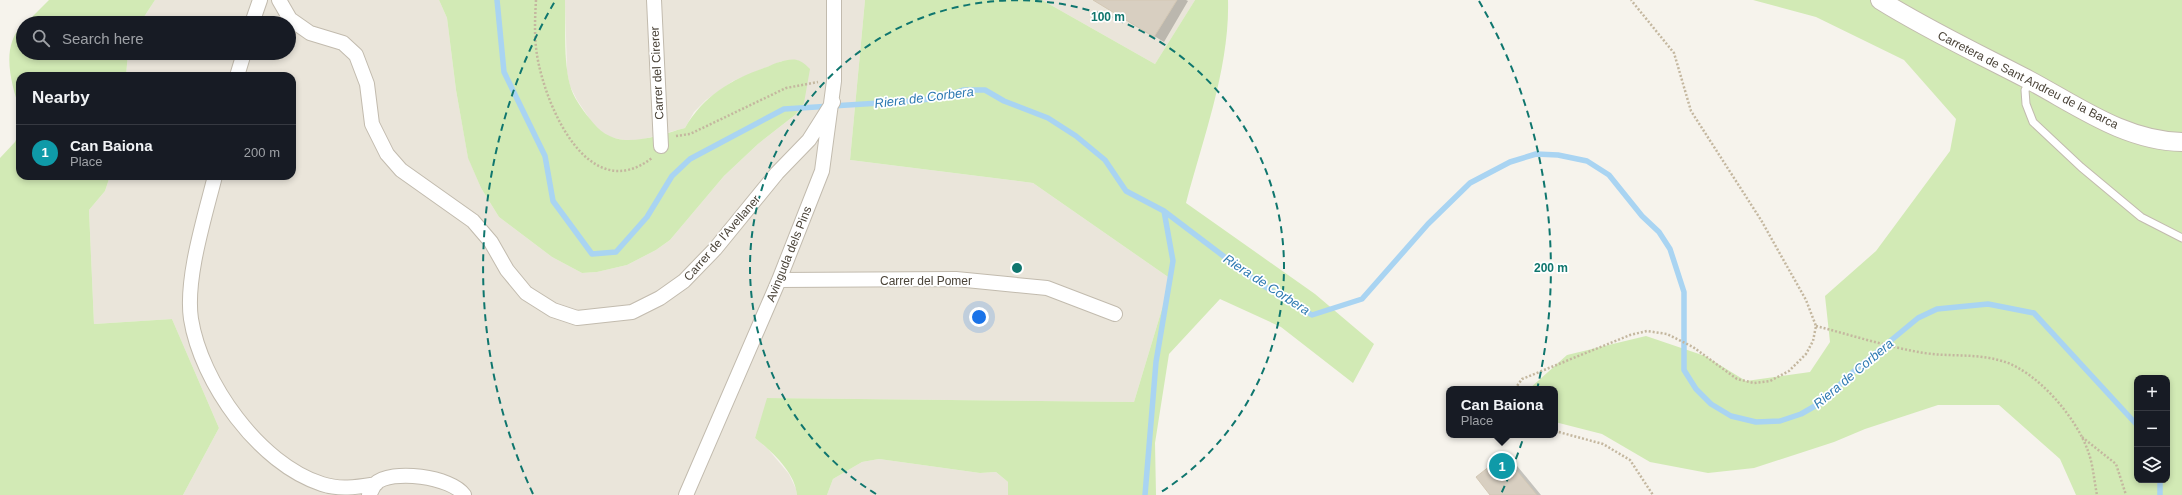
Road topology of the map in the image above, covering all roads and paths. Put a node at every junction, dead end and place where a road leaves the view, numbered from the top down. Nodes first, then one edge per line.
1 (260, 0) edge
2 (280, 0) edge
3 (654, 0) edge
4 (834, 0) edge
5 (1631, 0) edge
6 (1880, 0) edge
7 (254, 16) edge
8 (288, 16) edge
9 (296, 23) edge
10 (242, 60) edge
11 (238, 72) edge
12 (2031, 81) junction
13 (833, 102) junction
14 (2182, 142) edge
15 (661, 146) dead end
16 (214, 180) edge
17 (2182, 238) edge
18 (779, 280) junction
19 (1115, 314) dead end
20 (1816, 326) junction
21 (1517, 386) edge
22 (1558, 432) edge
23 (2080, 435) junction
24 (372, 489) edge
25 (464, 495) edge
26 (686, 495) edge
27 (1652, 495) edge
28 (2097, 495) edge
29 (2126, 495) edge

1 - 7 street
2 - 8 street, Carrer de l'Avellaner
3 - 15 street, Carrer del Cirerer
4 - 13 street, Avinguda dels Pins
5 - 20 path
6 - 12 street, Carretera de Sant Andreu de la Barca
9 - 13 street, Carrer de l'Avellaner
10 - 11 street
12 - 14 street, Carretera de Sant Andreu de la Barca
12 - 17 lane
13 - 18 street, Avinguda dels Pins
16 - 24 street
18 - 19 street, Carrer del Pomer
18 - 26 street, Avinguda dels Pins
20 - 21 path
20 - 23 path
22 - 27 path
23 - 28 path
23 - 29 path
24 - 25 street

